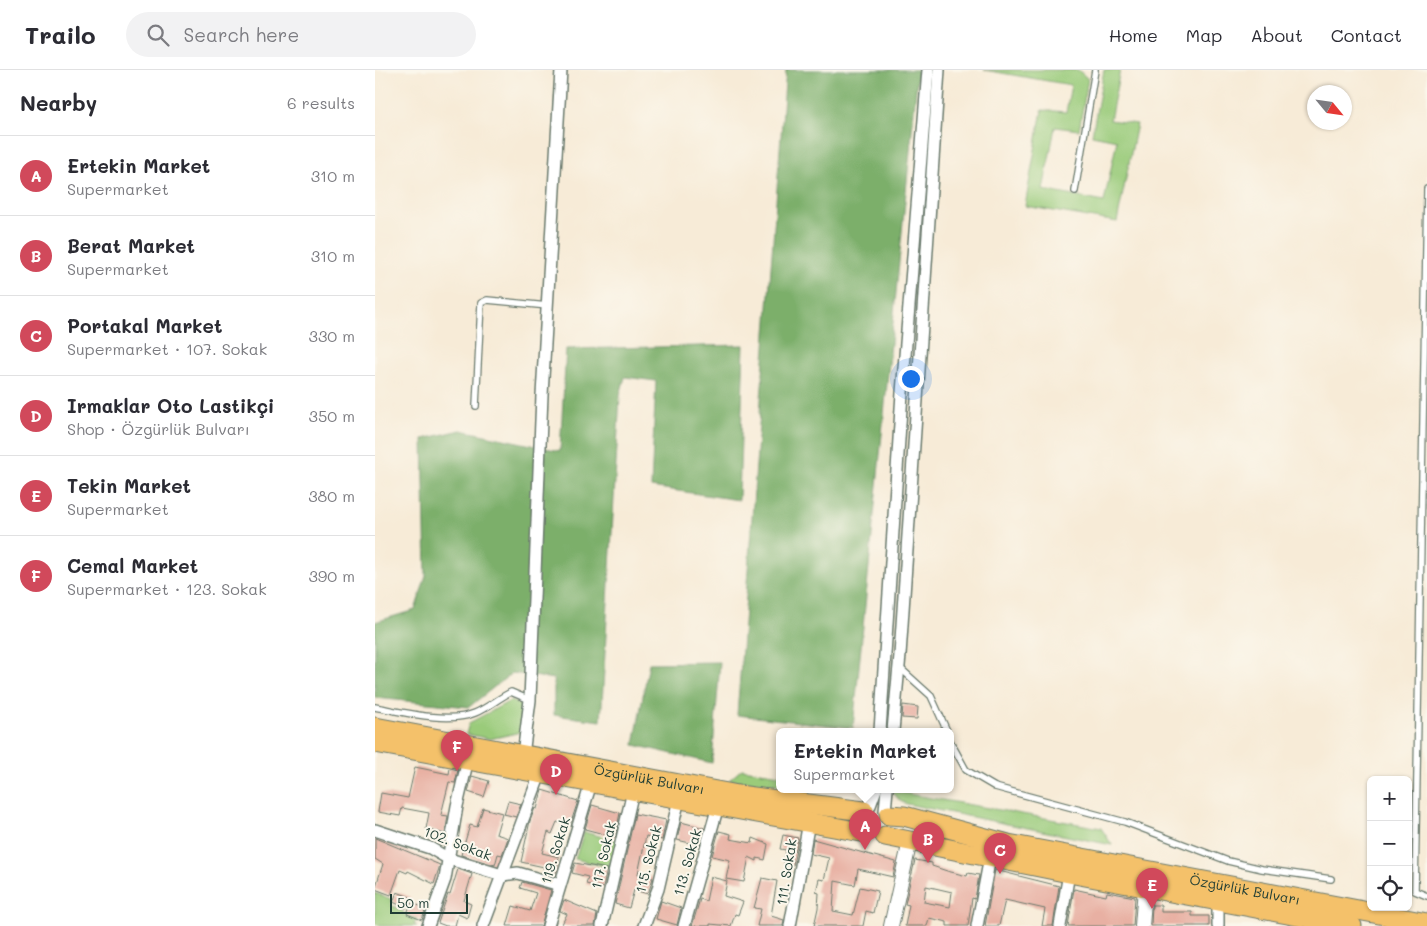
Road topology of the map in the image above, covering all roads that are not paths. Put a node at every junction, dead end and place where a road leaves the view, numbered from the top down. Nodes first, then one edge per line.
1 (561, 70) edge
2 (929, 70) edge
3 (939, 70) edge
4 (1095, 70) edge
5 (1427, 189) edge
6 (1075, 191) dead end
7 (548, 306) junction
8 (1425, 388) edge
9 (476, 406) dead end
10 (1424, 497) edge
11 (899, 667) junction
12 (530, 700) junction
13 (375, 707) edge
14 (880, 728) edge
15 (893, 728) edge
16 (946, 728) edge
17 (378, 735) edge
18 (954, 748) edge
19 (523, 755) junction
20 (468, 760) junction
21 (540, 774) junction
22 (591, 783) junction
23 (633, 791) junction
24 (877, 793) edge
25 (885, 793) edge
26 (679, 799) junction
27 (718, 806) junction
28 (877, 811) junction
29 (809, 822) junction
30 (375, 830) edge
31 (861, 832) junction
32 (885, 836) junction
33 (910, 841) junction
34 (990, 858) junction
35 (449, 859) junction
36 (1069, 873) junction
37 (502, 876) junction
38 (1331, 879) dead end
39 (560, 885) junction
40 (1145, 888) junction
41 (1427, 896) edge
42 (1218, 901) junction
43 (1322, 923) edge
44 (1427, 923) edge
45 (647, 925) edge
46 (428, 926) edge
47 (483, 926) edge
48 (548, 926) edge
49 (601, 926) edge
50 (684, 926) edge
51 (790, 926) edge
52 (891, 926) edge
53 (977, 926) edge
54 (1060, 926) edge
55 (1142, 926) edge
56 (1218, 926) edge
57 (1352, 926) edge

1 - 7 street
2 - 14 street
3 - 11 street
4 - 6 lane
5 - 8 lane
7 - 9 lane
7 - 12 street
8 - 10 lane
10 - 41 lane
11 - 15 street
11 - 16 lane
12 - 13 lane
12 - 19 street
17 - 19 main road, Özgürlük Bulvarı
17 - 20 main road, Özgürlük Bulvarı
18 - 38 lane
19 - 28 main road, Özgürlük Bulvarı
20 - 21 main road, Özgürlük Bulvarı
20 - 35 street
21 - 22 main road, Özgürlük Bulvarı
21 - 37 street
22 - 23 main road, Özgürlük Bulvarı
22 - 39 street, 119. Sokak
23 - 26 main road, Özgürlük Bulvarı
23 - 49 street, 117. Sokak
24 - 28 street
25 - 28 street
26 - 27 main road, Özgürlük Bulvarı
26 - 45 street, 115. Sokak
27 - 29 main road, Özgürlük Bulvarı
27 - 50 street, 113. Sokak
28 - 31 main road
28 - 32 main road
28 - 44 main road, Özgürlük Bulvarı
29 - 31 main road, Özgürlük Bulvarı
29 - 51 street, 111. Sokak
30 - 35 street, 102. Sokak
31 - 32 main road
32 - 33 main road, Özgürlük Bulvarı
33 - 34 main road, Özgürlük Bulvarı
33 - 52 street
34 - 36 main road, Özgürlük Bulvarı
34 - 53 street
35 - 37 street, 102. Sokak
35 - 46 street
36 - 40 main road, Özgürlük Bulvarı
36 - 54 street
37 - 39 street, 102. Sokak
37 - 47 street
39 - 48 street, 119. Sokak
40 - 42 main road, Özgürlük Bulvarı
40 - 55 street
42 - 43 main road, Özgürlük Bulvarı
42 - 56 street
43 - 57 main road, Özgürlük Bulvarı

